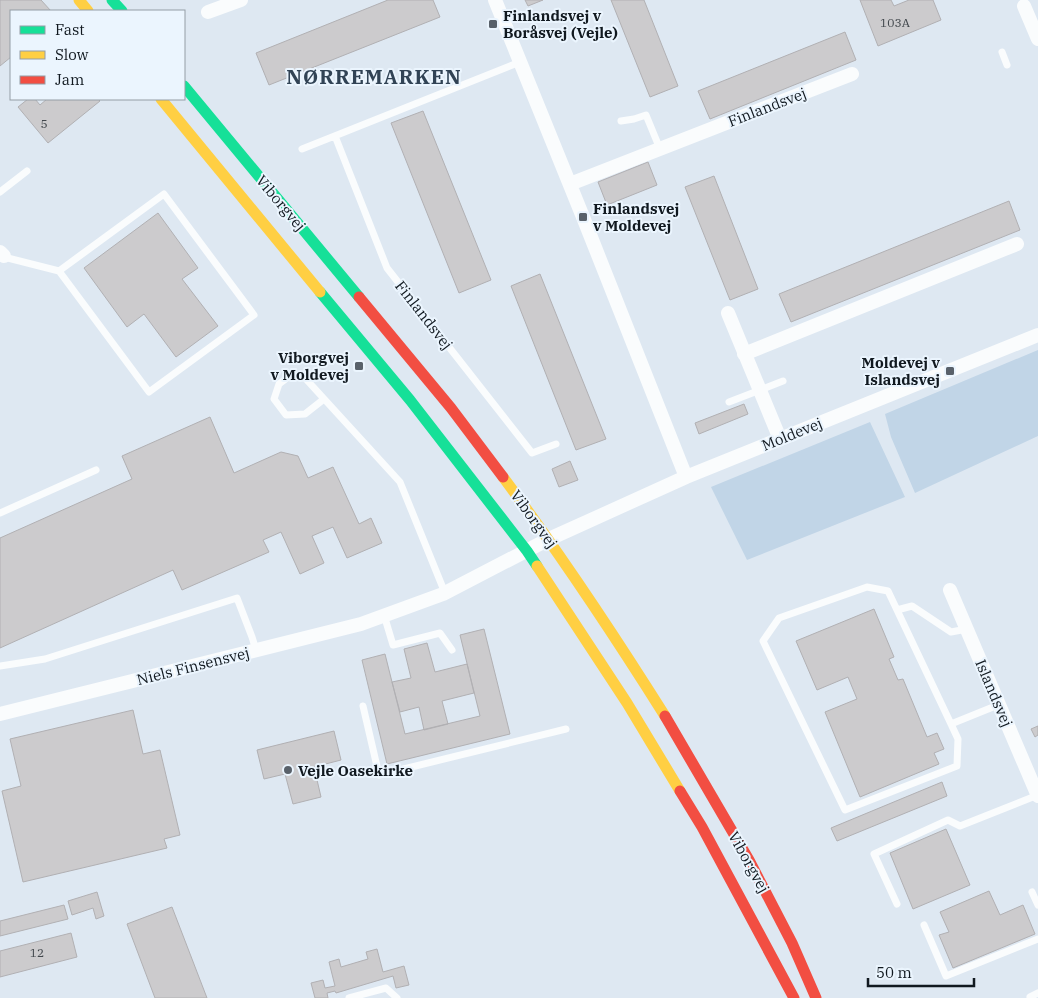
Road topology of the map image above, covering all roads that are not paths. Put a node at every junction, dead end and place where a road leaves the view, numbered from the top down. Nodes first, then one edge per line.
1 (79, 0) edge
2 (112, 0) edge
3 (241, 0) edge
4 (495, 0) edge
5 (1023, 3) edge
6 (87, 10) edge
7 (121, 10) edge
8 (208, 12) dead end
9 (1038, 39) edge
10 (1002, 52) dead end
11 (520, 62) junction
12 (1008, 65) dead end
13 (852, 74) dead end
14 (185, 87) edge
15 (162, 100) edge
16 (621, 121) dead end
17 (335, 136) junction
18 (302, 149) dead end
19 (660, 149) junction
20 (27, 171) dead end
21 (570, 184) junction
22 (0, 192) edge
23 (1017, 244) dead end
24 (1, 256) edge
25 (60, 270) junction
26 (728, 313) dead end
27 (1038, 335) edge
28 (744, 354) junction
29 (783, 381) dead end
30 (759, 389) junction
31 (324, 399) junction
32 (729, 402) dead end
33 (780, 439) junction
34 (556, 444) dead end
35 (96, 470) dead end
36 (686, 477) junction
37 (0, 513) edge
38 (549, 539) junction
39 (526, 551) junction
40 (950, 590) dead end
41 (445, 593) junction
42 (897, 610) junction
43 (384, 615) junction
44 (967, 628) junction
45 (256, 650) junction
46 (452, 650) dead end
47 (0, 666) edge
48 (998, 705) junction
49 (363, 706) dead end
50 (0, 714) edge
51 (951, 724) junction
52 (566, 729) dead end
53 (1038, 796) edge
54 (1032, 892) dead end
55 (896, 904) dead end
56 (1038, 906) edge
57 (924, 925) dead end
58 (1038, 939) edge
59 (1038, 993) edge
60 (790, 997) edge
61 (1030, 997) dead end
62 (349, 998) edge
63 (397, 998) edge
64 (816, 998) edge

1 - 6 street
2 - 7 street
3 - 8 street
4 - 11 street
5 - 9 street
10 - 12 lane
11 - 17 lane
11 - 21 street
13 - 19 street, Finlandsvej
14 - 38 street, Viborgvej
15 - 39 street, Viborgvej
16 - 19 lane
17 - 18 lane
17 - 34 lane, Finlandsvej
19 - 21 street, Finlandsvej
20 - 22 lane
21 - 36 street
23 - 28 street
24 - 25 lane
25 - 25 lane
26 - 28 street
27 - 33 street, Moldevej
28 - 30 street
29 - 30 lane
30 - 32 lane
30 - 33 street
31 - 31 lane
31 - 41 lane
33 - 36 street, Moldevej
35 - 37 lane
36 - 38 street, Moldevej
38 - 39 street, Niels Finsensvej
38 - 64 street, Viborgvej
39 - 41 street, Niels Finsensvej
39 - 60 street, Viborgvej
40 - 44 street, Islandsvej
41 - 43 street, Niels Finsensvej
42 - 44 lane
42 - 51 lane
42 - 51 lane
43 - 45 street, Niels Finsensvej
43 - 46 lane
44 - 48 street, Islandsvej
45 - 47 lane
45 - 50 street, Niels Finsensvej
48 - 51 lane
48 - 53 street, Islandsvej
49 - 52 lane
53 - 55 lane
54 - 56 lane
57 - 58 lane
59 - 61 lane
62 - 63 lane

